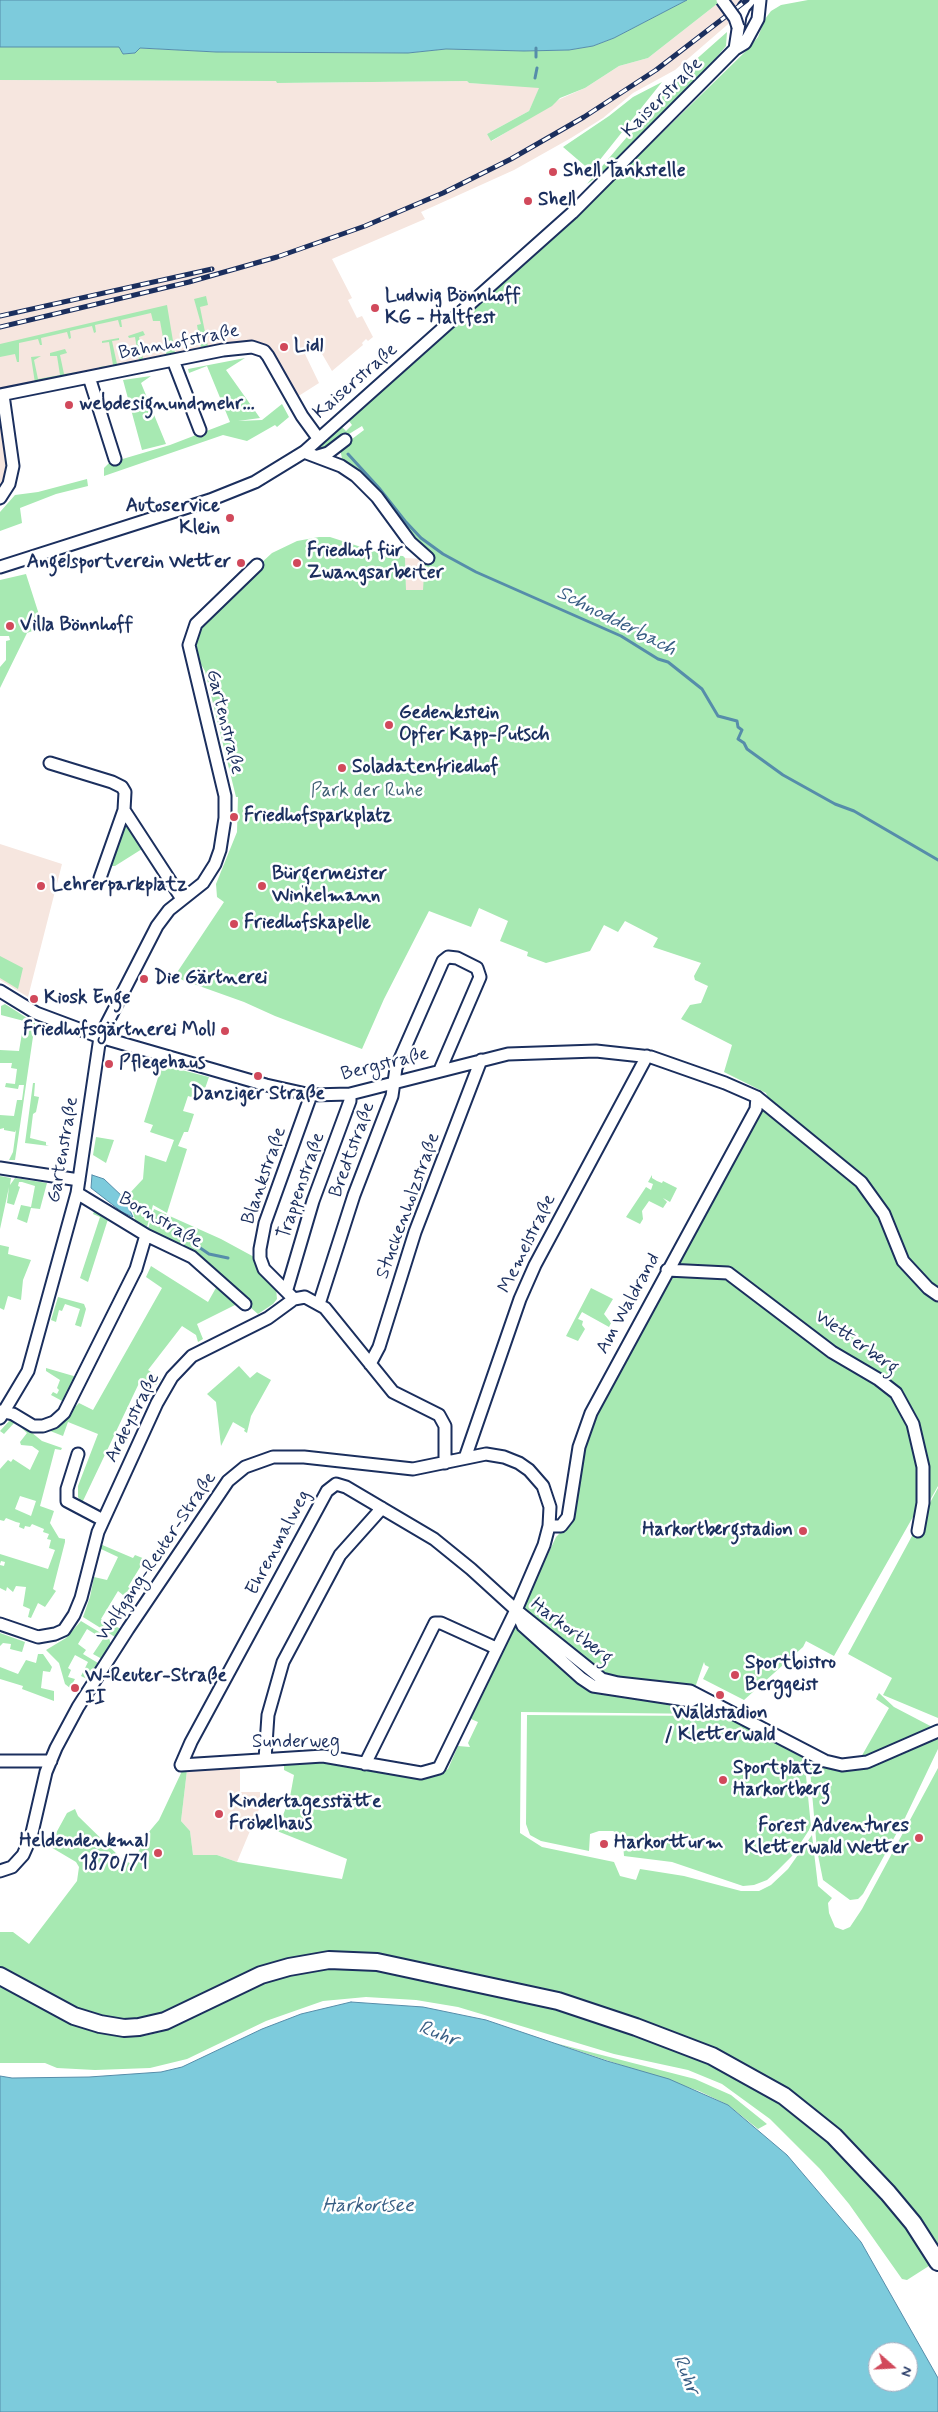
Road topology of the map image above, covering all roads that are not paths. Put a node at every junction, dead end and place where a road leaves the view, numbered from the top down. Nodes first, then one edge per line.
1 (722, 0) edge
2 (750, 0) edge
3 (760, 5) edge
4 (738, 27) junction
5 (735, 49) junction
6 (173, 360) junction
7 (89, 377) junction
8 (2, 395) edge
9 (200, 430) dead end
10 (318, 438) junction
11 (345, 440) dead end
12 (304, 452) junction
13 (318, 456) junction
14 (115, 460) dead end
15 (0, 498) edge
16 (428, 558) dead end
17 (257, 565) dead end
18 (0, 567) edge
19 (50, 763) dead end
20 (124, 810) junction
21 (100, 878) dead end
22 (182, 899) junction
23 (0, 991) edge
24 (100, 1037) junction
25 (648, 1056) junction
26 (481, 1060) junction
27 (440, 1070) junction
28 (394, 1083) junction
29 (350, 1094) junction
30 (311, 1095) junction
31 (757, 1097) junction
32 (0, 1168) edge
33 (79, 1180) junction
34 (77, 1193) junction
35 (146, 1235) junction
36 (667, 1270) junction
37 (291, 1294) junction
38 (938, 1295) edge
39 (246, 1304) dead end
40 (319, 1304) junction
41 (370, 1364) junction
42 (2, 1414) edge
43 (78, 1454) dead end
44 (465, 1458) junction
45 (444, 1463) junction
46 (382, 1508) junction
47 (103, 1520) junction
48 (549, 1526) junction
49 (918, 1531) dead end
50 (516, 1610) junction
51 (0, 1624) edge
52 (496, 1648) junction
53 (938, 1731) edge
54 (265, 1759) junction
55 (0, 1761) edge
56 (51, 1761) junction
57 (181, 1764) joint
58 (365, 1764) junction
59 (439, 1768) joint
60 (0, 1871) edge
61 (0, 1976) edge
62 (938, 2262) edge

1 - 4 street, bridge
2 - 4 street
3 - 5 street, Kaiserstraße
4 - 5 street
5 - 10 street, Kaiserstraße
6 - 7 street, Bahnhofstraße
6 - 9 street
6 - 10 street, Bahnhofstraße
7 - 8 street, Bahnhofstraße
7 - 14 street
8 - 15 street
10 - 12 street, Kaiserstraße
11 - 13 street
12 - 13 street
12 - 18 street, Kaiserstraße
13 - 16 street
17 - 22 street, Gartenstraße
19 - 20 street
20 - 21 street
20 - 22 street
22 - 24 street, Gartenstraße
23 - 24 street, Bergstraße
24 - 30 street, Bergstraße
24 - 33 street, Gartenstraße
25 - 26 street, Bergstraße
25 - 31 street, Bergstraße
25 - 44 street, Memelstraße
26 - 27 street, Bergstraße
26 - 41 street, Stuckenholzstraße
27 - 28 street, Bergstraße
27 - 28 street, Bredtstraße
28 - 29 street, Bergstraße
28 - 40 street, Bredtstraße
29 - 30 street, Bergstraße
29 - 37 street, Trappenstraße
30 - 37 street, Blankstraße
31 - 36 street, Am Waldrand
31 - 38 street
32 - 33 street
33 - 34 street, Gartenstraße
34 - 35 street, Bornstraße
34 - 42 street, Gartenstraße
35 - 39 street, Bornstraße
35 - 42 street
36 - 48 street, Am Waldrand
36 - 49 street, Wetterberg
37 - 40 street
37 - 47 street, Ardeystraße
40 - 41 street
41 - 45 street
43 - 47 street
44 - 45 street, Wolfgang-Reuter-Straße
44 - 48 street, Wolfgang-Reuter-Straße
45 - 56 street, Wolfgang-Reuter-Straße
46 - 50 street, Ehrenmalweg
46 - 54 street
46 - 57 street, Ehrenmalweg
47 - 51 street, Ardeystraße
48 - 50 street, Wolfgang-Reuter-Straße
50 - 52 street, Wolfgang-Reuter-Straße
50 - 53 street, Harkortberg
52 - 58 street
52 - 59 street, Wolfgang-Reuter-Straße
54 - 57 street, Sunderweg
54 - 58 street, Sunderweg
55 - 56 street
56 - 60 street, Wolfgang-Reuter-Straße
58 - 59 street, Sunderweg
61 - 62 main road

